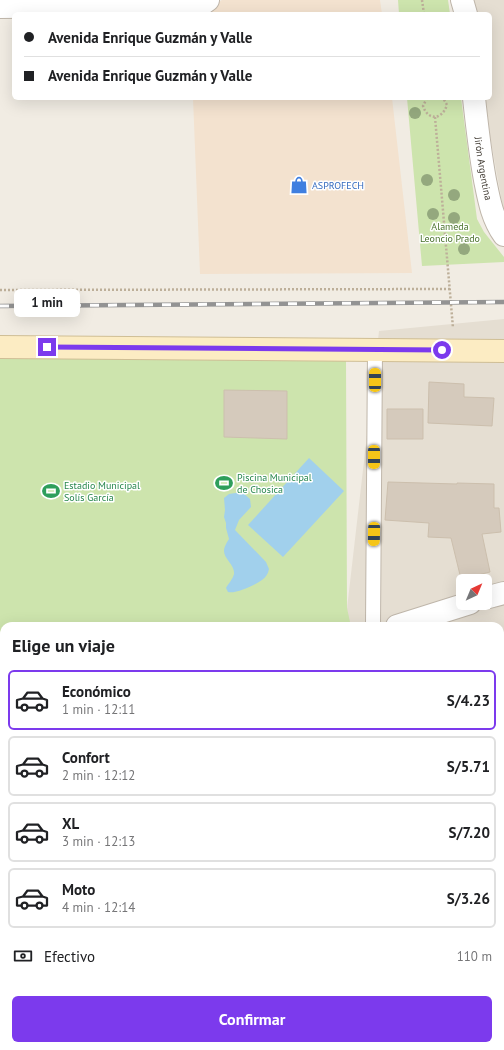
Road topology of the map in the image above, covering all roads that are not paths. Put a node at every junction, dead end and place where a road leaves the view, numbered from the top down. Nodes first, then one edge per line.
1 (208, 0) edge
2 (462, 0) edge
3 (0, 7) edge
4 (465, 12) edge
5 (474, 100) edge
6 (504, 235) edge
7 (0, 347) edge
8 (375, 350) junction
9 (504, 351) edge
10 (504, 593) edge
11 (492, 596) edge
12 (456, 607) edge
13 (373, 622) edge
14 (410, 622) edge

1 - 3 street
2 - 4 street
5 - 6 street, Jirón Argentina
7 - 8 street
8 - 9 street
8 - 13 lane
10 - 11 street
12 - 14 street

